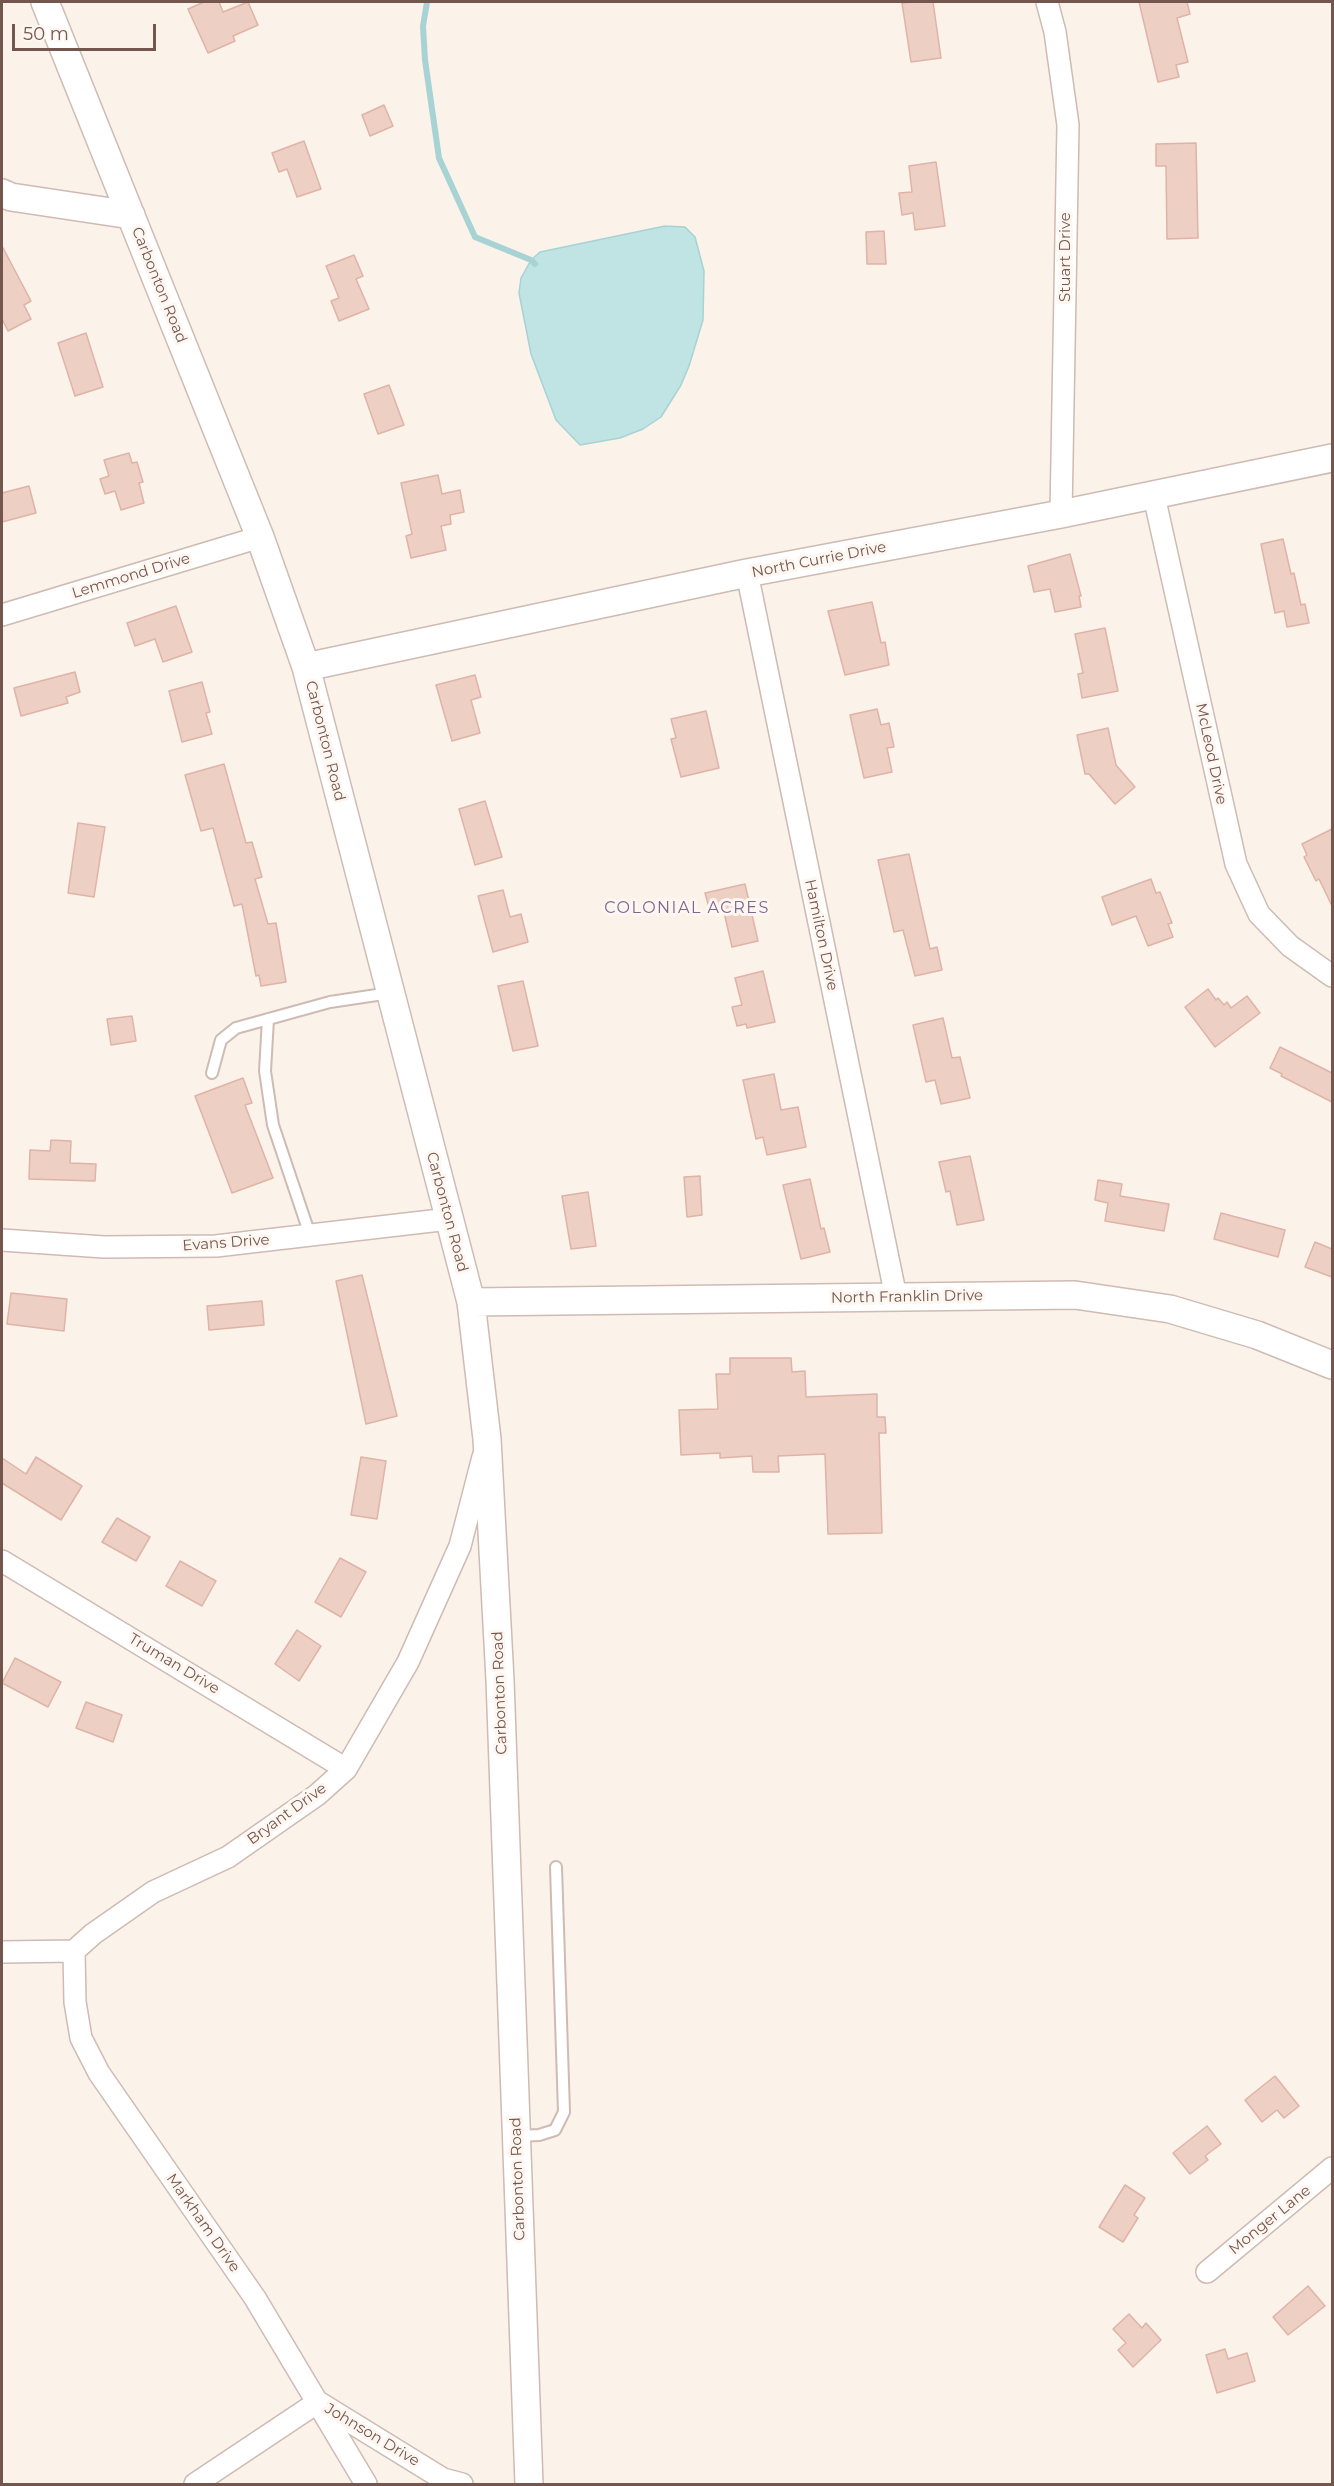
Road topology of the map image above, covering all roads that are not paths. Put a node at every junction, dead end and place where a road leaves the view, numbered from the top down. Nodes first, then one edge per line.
1 (45, 2) edge
2 (1047, 2) edge
3 (2, 194) edge
4 (131, 215) junction
5 (1332, 458) edge
6 (1154, 496) junction
7 (1061, 514) junction
8 (260, 537) junction
9 (747, 573) junction
10 (2, 615) edge
11 (306, 667) junction
12 (1332, 976) edge
13 (390, 993) junction
14 (268, 1019) junction
15 (212, 1073) dead end
16 (449, 1219) junction
17 (310, 1235) junction
18 (2, 1240) edge
19 (896, 1297) junction
20 (471, 1302) junction
21 (1332, 1365) edge
22 (487, 1439) junction
23 (2, 1561) edge
24 (345, 1769) junction
25 (556, 1867) dead end
26 (74, 1951) junction
27 (2, 1952) edge
28 (517, 2136) junction
29 (1332, 2168) edge
30 (1207, 2272) dead end
31 (318, 2402) junction
32 (195, 2484) edge
33 (366, 2484) edge
34 (462, 2484) edge
35 (529, 2484) edge

1 - 4 street, Carbonton Road
2 - 7 street, Stuart Drive
3 - 4 street
4 - 8 street, Carbonton Road
5 - 6 street, North Currie Drive
6 - 7 street, North Currie Drive
6 - 12 street, McLeod Drive
7 - 9 street, North Currie Drive
8 - 10 street, Lemmond Drive
8 - 11 street, Carbonton Road
9 - 11 street, North Currie Drive
9 - 19 street, Hamilton Drive
11 - 13 street, Carbonton Road
13 - 14 lane
13 - 16 street, Carbonton Road
14 - 15 lane
14 - 17 lane
16 - 17 street, Evans Drive
16 - 20 street, Carbonton Road
17 - 18 street, Evans Drive
19 - 20 street, North Franklin Drive
19 - 21 street, North Franklin Drive
20 - 22 street, Carbonton Road
22 - 24 street, Bryant Drive
22 - 28 street, Carbonton Road
23 - 24 street, Truman Drive
24 - 26 street, Bryant Drive
25 - 28 lane
26 - 27 street
26 - 31 street, Markham Drive
28 - 35 street, Carbonton Road
29 - 30 street, Monger Lane
31 - 32 street, Johnson Drive
31 - 33 street, Markham Drive
31 - 34 street, Johnson Drive

